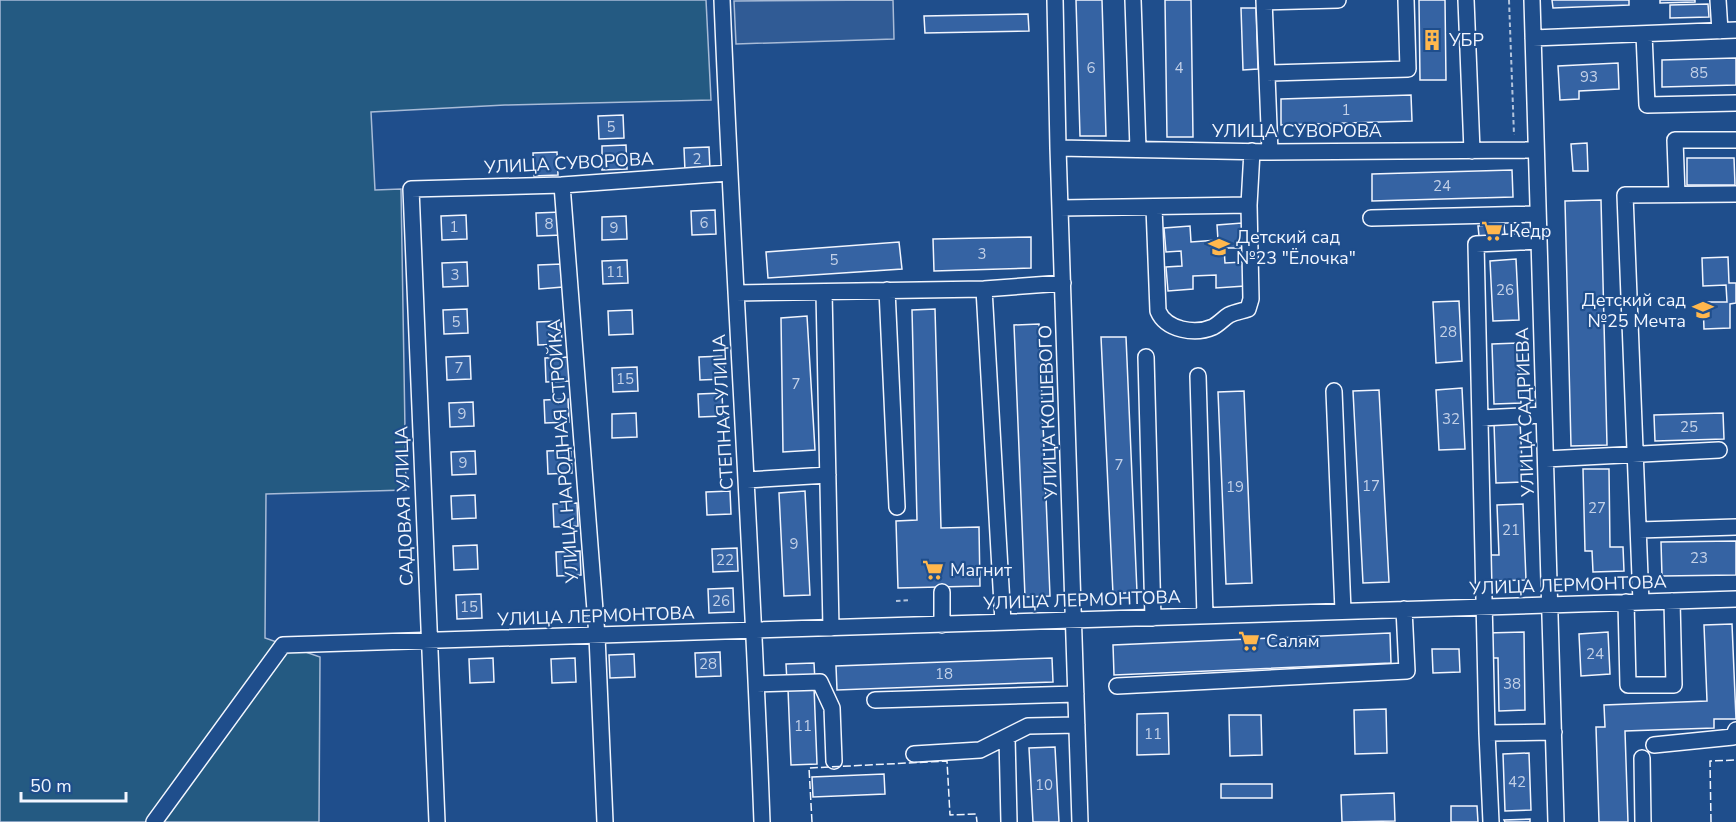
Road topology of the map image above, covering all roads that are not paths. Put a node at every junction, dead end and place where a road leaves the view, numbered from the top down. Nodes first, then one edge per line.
1 (722, 0) edge
2 (1055, 0) edge
3 (1133, 0) edge
4 (1338, 0) edge
5 (1406, 0) edge
6 (1466, 0) edge
7 (1532, 0) edge
8 (1718, 0) edge
9 (1264, 1) edge
10 (1736, 30) edge
11 (1720, 31) junction
12 (1644, 34) junction
13 (1533, 38) junction
14 (1267, 73) junction
15 (1736, 103) edge
16 (1736, 140) edge
17 (1058, 148) junction
18 (1138, 149) junction
19 (1472, 150) junction
20 (1536, 150) junction
21 (1252, 151) junction
22 (1270, 152) junction
23 (729, 173) junction
24 (562, 185) junction
25 (411, 189) joint
26 (1736, 194) edge
27 (1677, 195) junction
28 (1249, 206) junction
29 (1154, 207) junction
30 (1060, 208) junction
31 (1538, 214) junction
32 (1371, 218) dead end
33 (1539, 241) junction
34 (1063, 283) junction
35 (984, 288) junction
36 (887, 290) junction
37 (824, 292) junction
38 (736, 293) junction
39 (1146, 357) dead end
40 (1198, 376) dead end
41 (1334, 391) dead end
42 (1544, 415) junction
43 (1481, 418) junction
44 (1719, 450) dead end
45 (1636, 454) junction
46 (1546, 459) junction
47 (828, 475) junction
48 (747, 480) junction
49 (897, 507) dead end
50 (1736, 527) edge
51 (1639, 530) junction
52 (942, 592) dead end
53 (1736, 599) edge
54 (1672, 601) junction
55 (1634, 602) junction
56 (1550, 604) junction
57 (1484, 607) junction
58 (1404, 609) junction
59 (1343, 611) junction
60 (1205, 616) junction
61 (1153, 618) junction
62 (1074, 620) junction
63 (1003, 622) junction
64 (942, 625) junction
65 (831, 628) junction
66 (755, 631) junction
67 (597, 636) junction
68 (429, 641) junction
69 (757, 684) junction
70 (1117, 686) dead end
71 (1076, 694) junction
72 (875, 700) dead end
73 (1077, 725) junction
74 (1736, 730) edge
75 (1554, 732) junction
76 (1487, 733) junction
77 (1007, 737) junction
78 (1654, 745) dead end
79 (914, 754) dead end
80 (1642, 758) dead end
81 (834, 761) dead end
82 (154, 822) edge
83 (437, 822) edge
84 (605, 822) edge
85 (762, 822) edge
86 (1009, 822) edge
87 (1080, 822) edge
88 (1491, 822) edge
89 (1557, 822) edge
90 (1644, 822) edge

1 - 23 street, СТЕПНАЯ УЛИЦА
2 - 17 street, УЛИЦА КОШЕВОГО
3 - 18 street
4 - 9 street
5 - 14 street
6 - 19 street
7 - 13 street, УЛИЦА САДРИЕВА
8 - 11 street
9 - 14 street
10 - 11 street
11 - 12 street
12 - 13 street
12 - 15 street
13 - 20 street, УЛИЦА САДРИЕВА
14 - 22 street
16 - 27 street
17 - 18 street, УЛИЦА СУВОРОВА
17 - 30 street, УЛИЦА КОШЕВОГО
18 - 21 street, УЛИЦА СУВОРОВА
19 - 20 street, УЛИЦА СУВОРОВА
19 - 22 street, УЛИЦА СУВОРОВА
20 - 31 street, УЛИЦА САДРИЕВА
21 - 22 street, УЛИЦА СУВОРОВА
21 - 28 street
23 - 24 street, УЛИЦА СУВОРОВА
23 - 38 street, СТЕПНАЯ УЛИЦА
24 - 25 street, УЛИЦА СУВОРОВА
24 - 67 street, УЛИЦА НАРОДНАЯ СТРОЙКА
25 - 68 street, САДОВАЯ УЛИЦА
26 - 27 street
27 - 45 street
28 - 29 street
28 - 29 street
29 - 30 street
30 - 34 street, УЛИЦА КОШЕВОГО
31 - 32 street
31 - 33 street, УЛИЦА САДРИЕВА
33 - 42 street, УЛИЦА САДРИЕВА
33 - 43 street
34 - 35 street
34 - 62 street, УЛИЦА КОШЕВОГО
35 - 36 street
35 - 63 street
36 - 37 street
36 - 49 street
37 - 38 street
37 - 47 street
38 - 48 street, СТЕПНАЯ УЛИЦА
39 - 61 street
40 - 60 street
41 - 59 street
42 - 43 street
42 - 46 street, УЛИЦА САДРИЕВА
43 - 57 street
44 - 45 street
45 - 46 street
45 - 51 street
46 - 56 street, УЛИЦА САДРИЕВА
47 - 48 street
47 - 65 street
48 - 66 street, СТЕПНАЯ УЛИЦА
50 - 51 street
51 - 55 street
52 - 64 street
53 - 54 street, УЛИЦА ЛЕРМОНТОВА
54 - 55 street, УЛИЦА ЛЕРМОНТОВА
54 - 55 street
55 - 56 street, УЛИЦА ЛЕРМОНТОВА
56 - 57 street, УЛИЦА ЛЕРМОНТОВА
56 - 75 street, УЛИЦА САДРИЕВА
57 - 58 street, УЛИЦА ЛЕРМОНТОВА
57 - 76 street
58 - 59 street, УЛИЦА ЛЕРМОНТОВА
58 - 70 street
59 - 60 street, УЛИЦА ЛЕРМОНТОВА
60 - 61 street, УЛИЦА ЛЕРМОНТОВА
61 - 62 street, УЛИЦА ЛЕРМОНТОВА
62 - 63 street, УЛИЦА ЛЕРМОНТОВА
62 - 71 street, УЛИЦА КОШЕВОГО
63 - 64 street, УЛИЦА ЛЕРМОНТОВА
64 - 65 street, УЛИЦА ЛЕРМОНТОВА
65 - 66 street, УЛИЦА ЛЕРМОНТОВА
66 - 67 street, УЛИЦА ЛЕРМОНТОВА
66 - 69 street, СТЕПНАЯ УЛИЦА
67 - 68 street, УЛИЦА ЛЕРМОНТОВА
67 - 84 street, УЛИЦА НАРОДНАЯ СТРОЙКА
68 - 82 street, УЛИЦА ЛЕРМОНТОВА
68 - 83 street, САДОВАЯ УЛИЦА
69 - 81 street
69 - 85 street, СТЕПНАЯ УЛИЦА
71 - 72 street
71 - 73 street, УЛИЦА КОШЕВОГО
73 - 77 street
73 - 87 street, УЛИЦА КОШЕВОГО
74 - 78 street
75 - 76 street
75 - 89 street, УЛИЦА САДРИЕВА
76 - 88 street
77 - 79 street
77 - 86 street
80 - 90 street

